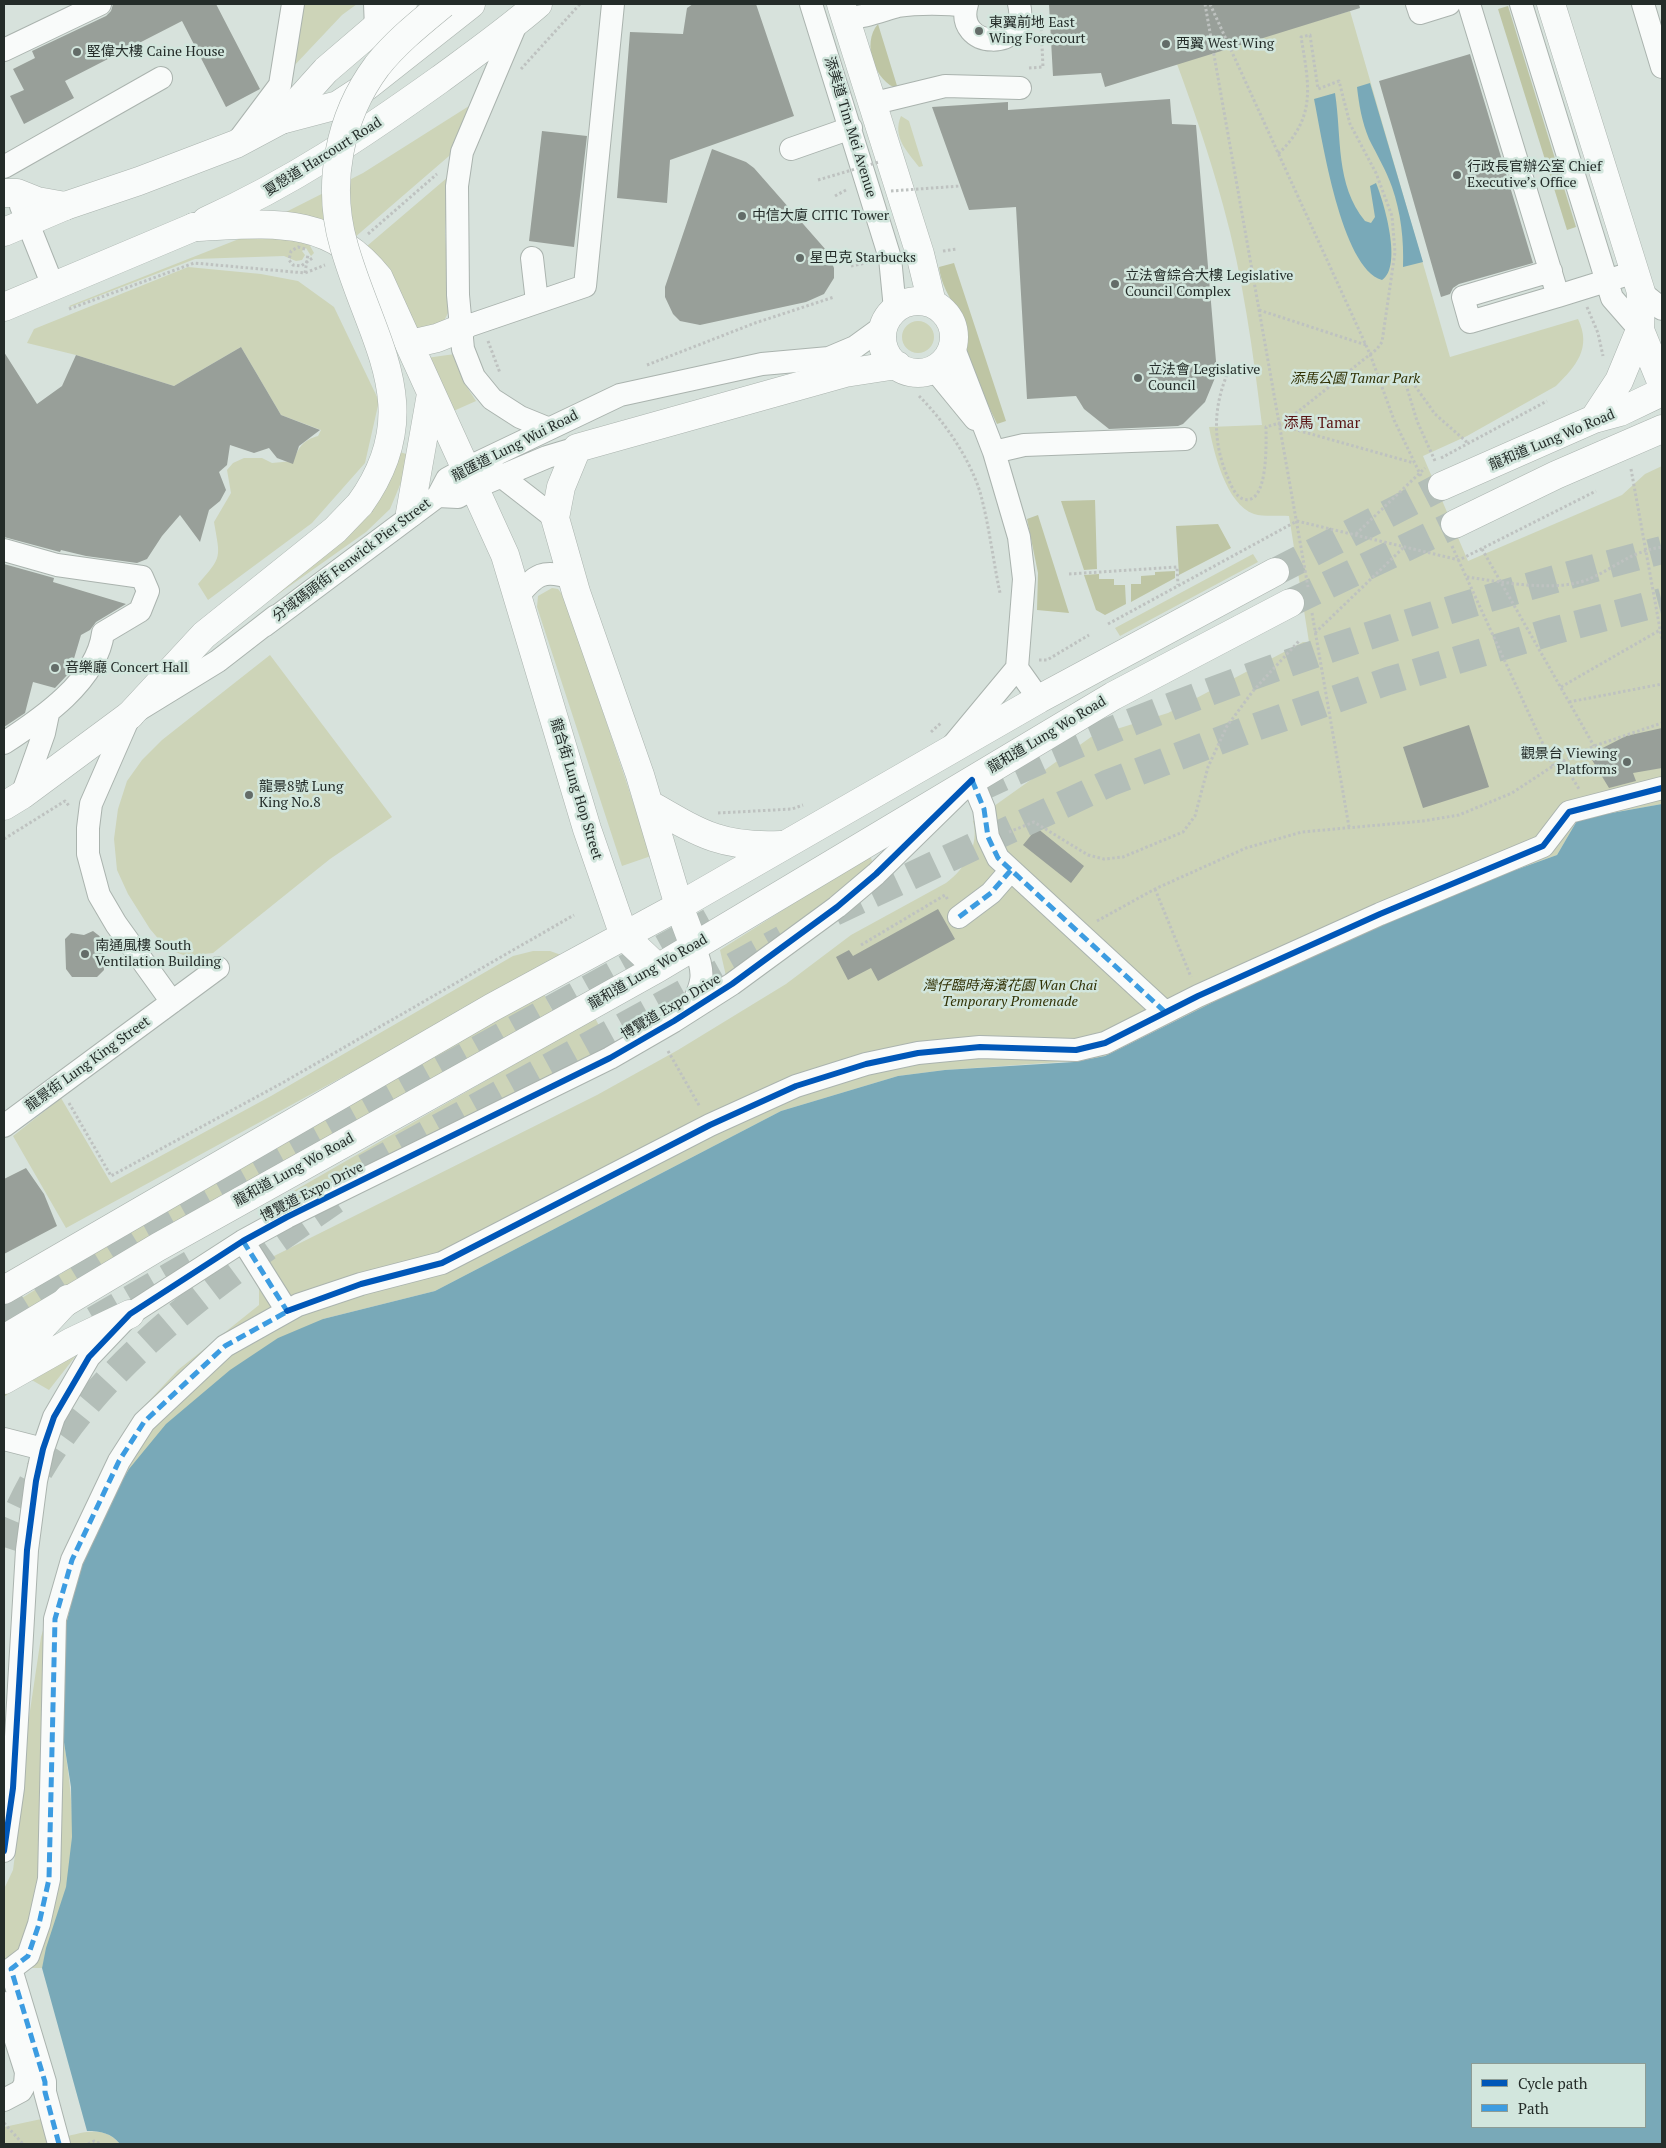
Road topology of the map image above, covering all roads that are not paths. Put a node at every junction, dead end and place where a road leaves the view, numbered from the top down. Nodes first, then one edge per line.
1 (100, 4) edge
2 (293, 4) edge
3 (403, 4) edge
4 (443, 4) edge
5 (471, 4) edge
6 (538, 4) edge
7 (614, 4) edge
8 (811, 4) edge
9 (1019, 4) edge
10 (1417, 4) edge
11 (1449, 4) edge
12 (1469, 4) edge
13 (1521, 4) edge
14 (1551, 4) edge
15 (1643, 4) edge
16 (966, 5) edge
17 (843, 11) edge
18 (375, 16) edge
19 (518, 22) junction
20 (4, 50) edge
21 (1662, 67) edge
22 (161, 78) dead end
23 (1022, 78) road end
24 (872, 104) junction
25 (282, 120) junction
26 (851, 128) junction
27 (236, 144) junction
28 (791, 148) dead end
29 (4, 167) edge
30 (10, 193) edge
31 (65, 206) junction
32 (16, 227) edge
33 (194, 227) junction
34 (532, 258) dead end
35 (1550, 272) junction
36 (1606, 281) junction
37 (1638, 282) junction
38 (52, 286) junction
39 (1558, 296) junction
40 (537, 302) junction
41 (932, 304) junction
42 (4, 307) edge
43 (1662, 309) edge
44 (890, 318) junction
45 (471, 325) junction
46 (1640, 330) junction
47 (411, 344) junction
48 (953, 346) junction
49 (897, 365) junction
50 (934, 369) junction
51 (1662, 384) edge
52 (1662, 392) edge
53 (431, 394) junction
54 (1594, 419) junction
55 (547, 428) junction
56 (1662, 429) edge
57 (986, 431) junction
58 (1185, 439) dead end
59 (577, 448) junction
60 (994, 452) junction
61 (475, 472) junction
62 (1433, 476) tunnel mouth
63 (501, 477) junction
64 (438, 496) junction
65 (410, 513) joint
66 (555, 518) junction
67 (1453, 533) tunnel mouth
68 (372, 545) dead end
69 (4, 550) edge
70 (1275, 572) tunnel mouth
71 (572, 578) junction
72 (518, 596) junction
73 (1303, 602) tunnel mouth
74 (264, 626) junction
75 (1017, 663) junction
76 (1038, 699) junction
77 (48, 714) junction
78 (130, 715) junction
79 (4, 743) edge
80 (949, 751) junction
81 (972, 780) junction
82 (1662, 788) edge
83 (13, 801) edge
84 (649, 804) junction
85 (783, 845) junction
86 (1011, 870) junction
87 (679, 906) junction
88 (959, 917) road end
89 (624, 936) junction
90 (694, 946) junction
91 (218, 968) dead end
92 (658, 968) junction
93 (172, 1002) junction
94 (690, 1010) junction
95 (1164, 1012) junction
96 (4, 1126) edge
97 (243, 1241) junction
98 (4, 1290) edge
99 (68, 1299) junction
100 (287, 1311) junction
101 (130, 1314) junction
102 (4, 1339) edge
103 (4, 1368) edge
104 (4, 1380) edge
105 (4, 1439) edge
106 (43, 1450) junction
107 (4, 1851) edge
108 (4, 2003) edge
109 (4, 2100) edge
110 (59, 2144) edge

1 - 20 street
2 - 27 street
3 - 18 main road
4 - 78 main road, bridge
5 - 25 main road
6 - 19 main road, 夏慤道 Harcourt Road
7 - 40 street
8 - 26 street, 添美道 Tim Mei Avenue
9 - 16 street
10 - 11 street
12 - 35 street
13 - 36 street
14 - 37 main road
15 - 21 street
16 - 17 street
17 - 24 main road, 添美道 Tim Mei Avenue
18 - 25 main road
19 - 33 main road, 夏慤道 Harcourt Road
19 - 45 street
22 - 29 street
23 - 24 street
24 - 41 main road, 添美道 Tim Mei Avenue
25 - 27 main road
26 - 28 street
26 - 44 street, 添美道 Tim Mei Avenue
27 - 31 main road
29 - 30 street
30 - 31 main road
30 - 32 street
31 - 32 main road
32 - 38 street
33 - 38 main road, 夏慤道 Harcourt Road
33 - 47 main road
34 - 40 street
35 - 39 street
35 - 39 street
36 - 37 street
36 - 39 street
36 - 46 street
37 - 43 street
37 - 46 main road
38 - 42 main road, 夏慤道 Harcourt Road
40 - 45 street
41 - 44 main road, 龍匯道 Lung Wui Road
41 - 48 main road
44 - 49 main road
44 - 55 street, 龍匯道 Lung Wui Road
45 - 47 main road
45 - 55 street
46 - 51 main road
46 - 54 main road
47 - 53 main road
48 - 50 main road
48 - 57 street
49 - 50 main road, 龍匯道 Lung Wui Road
49 - 59 main road, 龍匯道 Lung Wui Road
50 - 57 street
52 - 54 main road, 龍和道 Lung Wo Road
53 - 61 main road
53 - 65 main road
54 - 62 main road, 龍和道 Lung Wo Road
55 - 61 street, 龍匯道 Lung Wui Road
56 - 67 main road
57 - 60 street
58 - 60 street
59 - 63 street, 龍匯道 Lung Wui Road
59 - 66 main road
60 - 75 street
61 - 63 street, 龍匯道 Lung Wui Road
61 - 64 street, 龍匯道 Lung Wui Road
61 - 72 main road, 龍合街 Lung Hop Street
63 - 66 street
64 - 65 street, 分域碼頭街 Fenwick Pier Street
64 - 74 street, 分域碼頭街 Fenwick Pier Street
66 - 71 main road
68 - 74 street, 分域碼頭街 Fenwick Pier Street
69 - 77 street
70 - 76 main road
71 - 72 street
71 - 84 main road
72 - 89 main road, 龍合街 Lung Hop Street
73 - 81 main road, 龍和道 Lung Wo Road
74 - 78 street, 分域碼頭街 Fenwick Pier Street
75 - 76 street
75 - 80 street
76 - 80 main road
77 - 79 street
77 - 83 street
78 - 83 main road, 分域碼頭街 Fenwick Pier Street
78 - 93 street
80 - 85 main road
81 - 86 street
81 - 90 main road, 龍和道 Lung Wo Road
81 - 94 street, 博覽道 Expo Drive
82 - 95 street
84 - 85 main road
84 - 87 main road
85 - 87 main road
86 - 88 street
86 - 95 street
87 - 89 main road
87 - 90 main road
89 - 92 main road, 龍合街 Lung Hop Street
89 - 98 main road
90 - 92 main road, 龍和道 Lung Wo Road
90 - 94 street, 博覽道 Expo Drive
91 - 93 street, 龍景街 Lung King Street
92 - 99 main road, 龍和道 Lung Wo Road
93 - 96 street, 龍景街 Lung King Street
94 - 97 street, 博覽道 Expo Drive
95 - 100 street
97 - 100 street
97 - 101 street, 博覽道 Expo Drive
99 - 102 main road, 龍和道 Lung Wo Road
99 - 103 main road
100 - 110 street
101 - 104 main road
101 - 106 street, 博覽道 Expo Drive
105 - 106 street
106 - 107 street, 博覽道 Expo Drive
108 - 109 street

